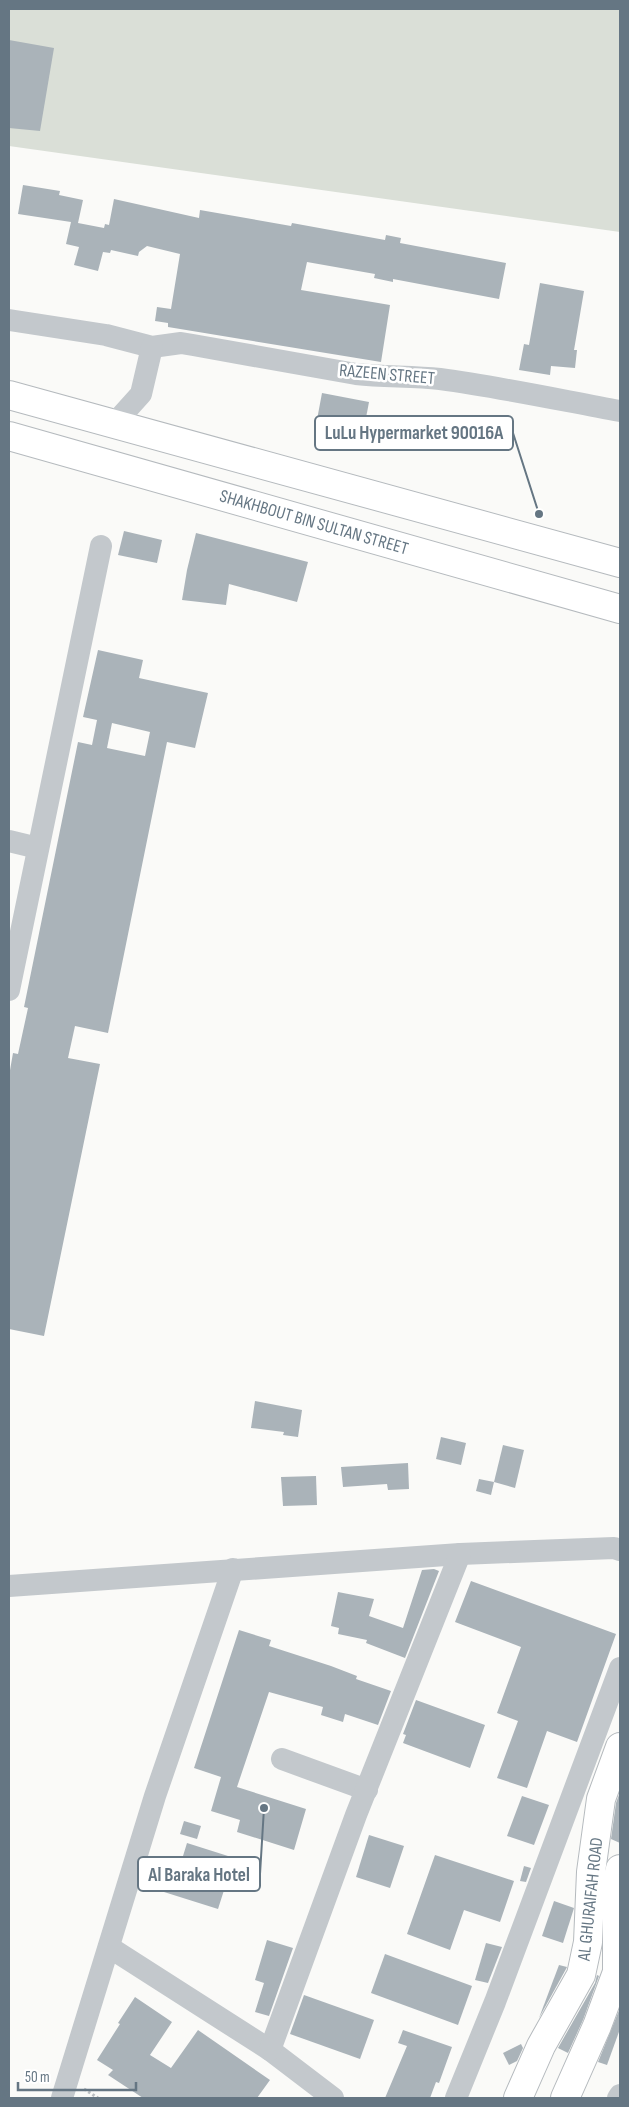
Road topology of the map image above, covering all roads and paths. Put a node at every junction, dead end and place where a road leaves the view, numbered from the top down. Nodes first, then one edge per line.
1 (9, 320) edge
2 (152, 347) junction
3 (141, 394) junction
4 (9, 395) edge
5 (620, 411) edge
6 (114, 424) junction
7 (154, 435) junction
8 (13, 438) edge
9 (510, 534) junction
10 (101, 546) dead end
11 (620, 548) edge
12 (620, 563) edge
13 (620, 609) edge
14 (9, 842) edge
15 (38, 848) junction
16 (9, 990) edge
17 (620, 1550) edge
18 (460, 1554) junction
19 (233, 1569) junction
20 (9, 1586) edge
21 (620, 1668) edge
22 (620, 1747) edge
23 (282, 1758) dead end
24 (366, 1790) junction
25 (620, 1869) edge
26 (108, 1947) junction
27 (270, 2050) junction
28 (62, 2098) edge
29 (333, 2098) edge
30 (456, 2098) edge
31 (518, 2098) edge
32 (565, 2098) edge

1 - 2 street, RAZEEN STREET
2 - 3 street
2 - 5 street, RAZEEN STREET
3 - 6 street
3 - 7 street
4 - 6 main road
6 - 7 main road
7 - 9 main road
8 - 13 main road, SHAKHBOUT BIN SULTAN STREET
9 - 11 main road
9 - 12 main road
10 - 15 street
14 - 15 street
15 - 16 street
17 - 18 street
18 - 19 street
18 - 24 street
19 - 20 street
19 - 26 street
21 - 30 street
22 - 31 main road, AL GHURAIFAH ROAD
23 - 24 street
24 - 27 street
25 - 32 main road, AL GHURAIFAH ROAD
26 - 27 street
26 - 28 street
27 - 29 street

